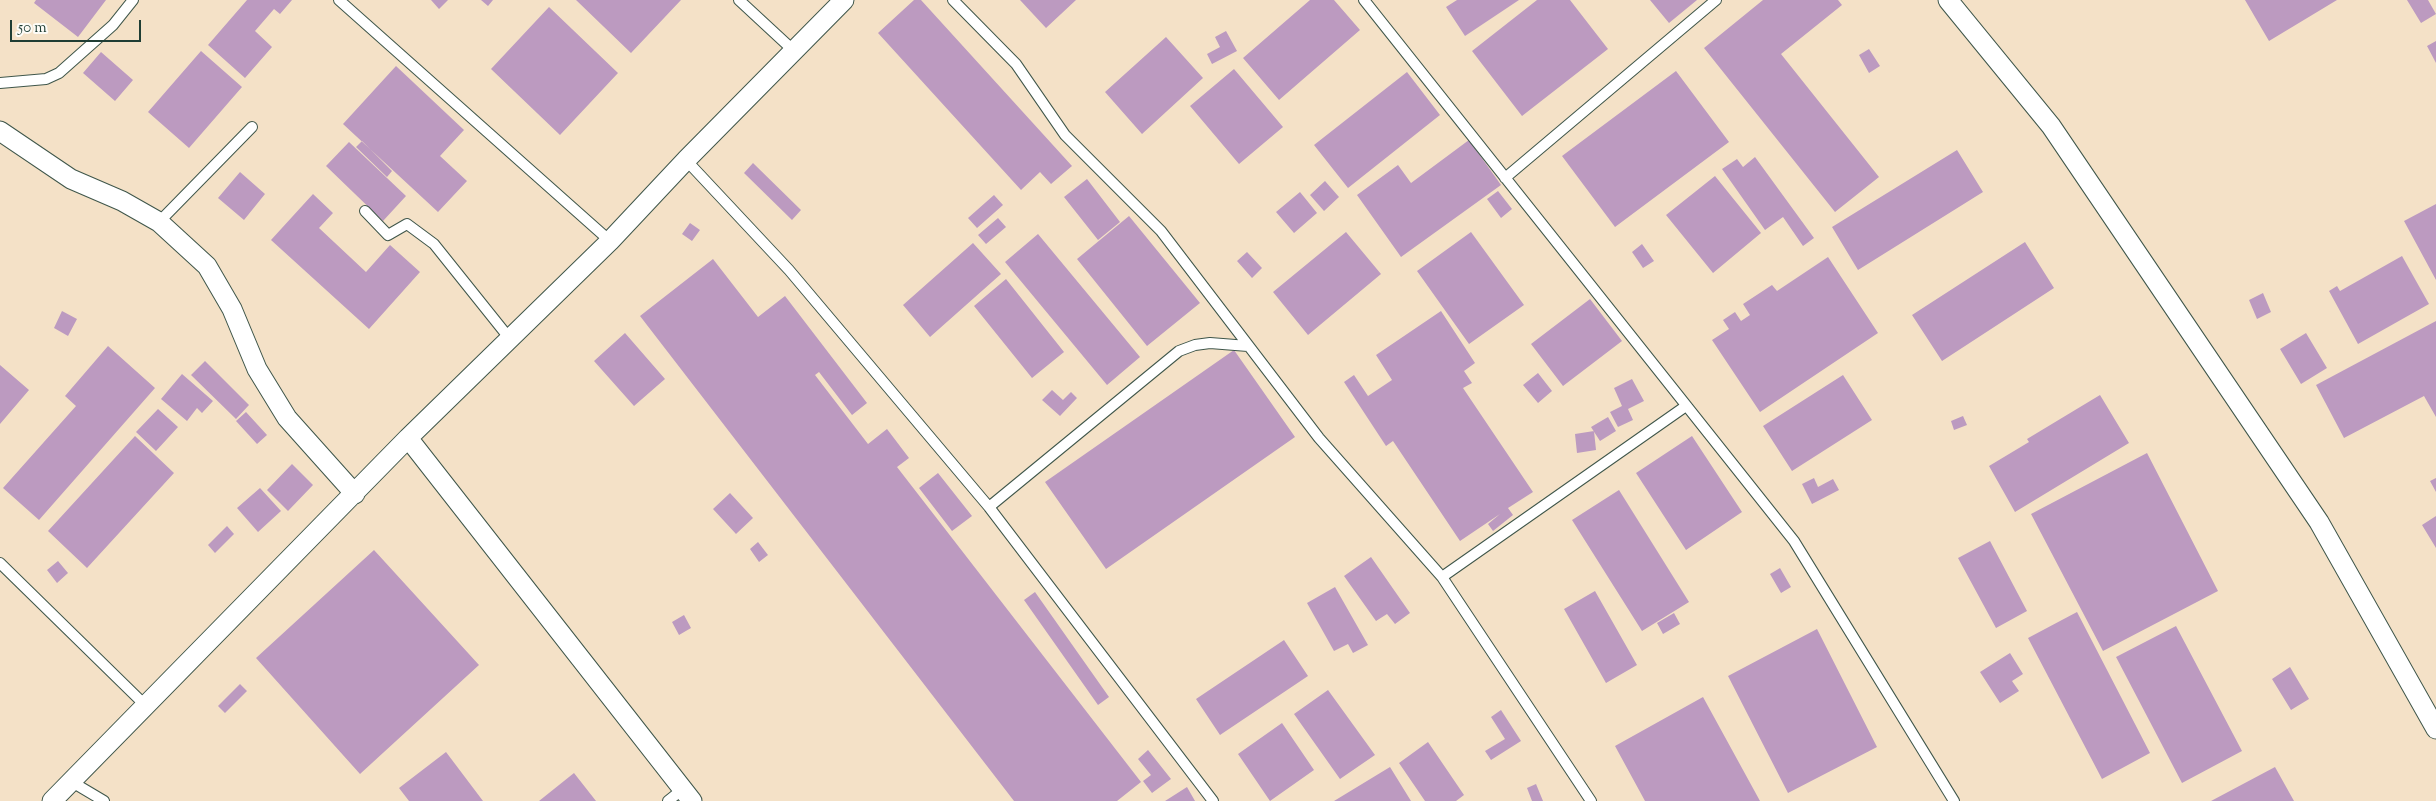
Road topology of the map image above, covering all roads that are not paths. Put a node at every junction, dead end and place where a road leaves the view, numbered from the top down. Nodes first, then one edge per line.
1 (134, 0) edge
2 (339, 0) edge
3 (739, 0) edge
4 (844, 0) edge
5 (953, 0) edge
6 (1364, 0) edge
7 (1716, 0) edge
8 (1948, 0) edge
9 (794, 51) junction
10 (0, 83) edge
11 (252, 127) dead end
12 (0, 131) edge
13 (686, 160) junction
14 (1506, 178) junction
15 (365, 211) dead end
16 (159, 222) junction
17 (610, 241) junction
18 (510, 339) junction
19 (1248, 346) junction
20 (1686, 406) junction
21 (408, 438) junction
22 (355, 494) junction
23 (989, 507) junction
24 (0, 563) edge
25 (1442, 577) junction
26 (146, 706) junction
27 (2436, 729) edge
28 (72, 782) junction
29 (687, 795) edge
30 (52, 801) edge
31 (104, 801) edge
32 (668, 801) edge
33 (1213, 801) edge
34 (1591, 801) edge
35 (1954, 801) edge

1 - 10 lane
2 - 17 lane
3 - 9 lane
4 - 9 street
5 - 19 lane
6 - 14 lane
7 - 14 lane
8 - 27 street
9 - 13 street
11 - 16 lane
12 - 16 street
13 - 17 street
13 - 23 lane
14 - 20 lane
15 - 18 lane
16 - 22 street
17 - 18 street
18 - 21 street
19 - 23 lane
19 - 25 lane
20 - 25 lane
20 - 35 lane
21 - 22 street
21 - 29 street
22 - 26 street
23 - 33 lane
24 - 26 lane
25 - 34 lane
26 - 28 street
28 - 30 street
28 - 31 lane
29 - 32 lane

